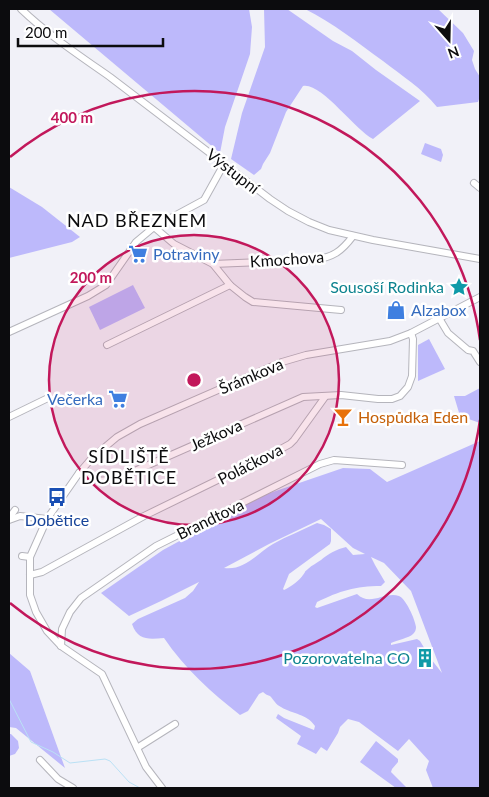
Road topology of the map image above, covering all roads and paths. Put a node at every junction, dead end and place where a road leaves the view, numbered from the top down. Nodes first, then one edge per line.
1 (21, 9) edge
2 (224, 164) junction
3 (474, 183) dead end
4 (480, 188) edge
5 (154, 227) junction
6 (353, 236) junction
7 (480, 259) edge
8 (214, 264) junction
9 (230, 285) junction
10 (480, 297) edge
11 (341, 310) dead end
12 (439, 318) junction
13 (9, 332) edge
14 (411, 333) junction
15 (107, 345) dead end
16 (480, 362) edge
17 (325, 397) junction
18 (48, 398) dead end
19 (9, 417) edge
20 (402, 465) dead end
21 (79, 473) junction
22 (15, 510) dead end
23 (9, 519) edge
24 (48, 519) junction
25 (22, 556) dead end
26 (30, 557) junction
27 (30, 575) junction
28 (61, 646) junction
29 (175, 724) dead end
30 (137, 748) junction
31 (40, 760) dead end
32 (73, 788) edge
33 (162, 788) edge

1 - 2 street, Výstupní
2 - 5 street
2 - 6 street, Výstupní
3 - 4 street
5 - 8 street, Kmochova
5 - 13 street
6 - 7 street, Výstupní
6 - 8 street, Kmochova
8 - 9 street, Kmochova
9 - 11 street, Kmochova
9 - 15 street
10 - 12 street, Šrámkova
12 - 14 street, Šrámkova
12 - 16 street
14 - 17 street
14 - 21 street, Šrámkova
17 - 21 street, Ježkova
17 - 27 street, Poláčkova
18 - 19 street
20 - 28 street, Brandtova
21 - 24 street, Šrámkova
22 - 23 street
23 - 24 street
24 - 26 street, Šrámkova
25 - 26 street
26 - 27 street, Šrámkova
27 - 28 street, Šrámkova
28 - 30 street, Šrámkova
29 - 30 street
30 - 33 street, Šrámkova
31 - 32 street

